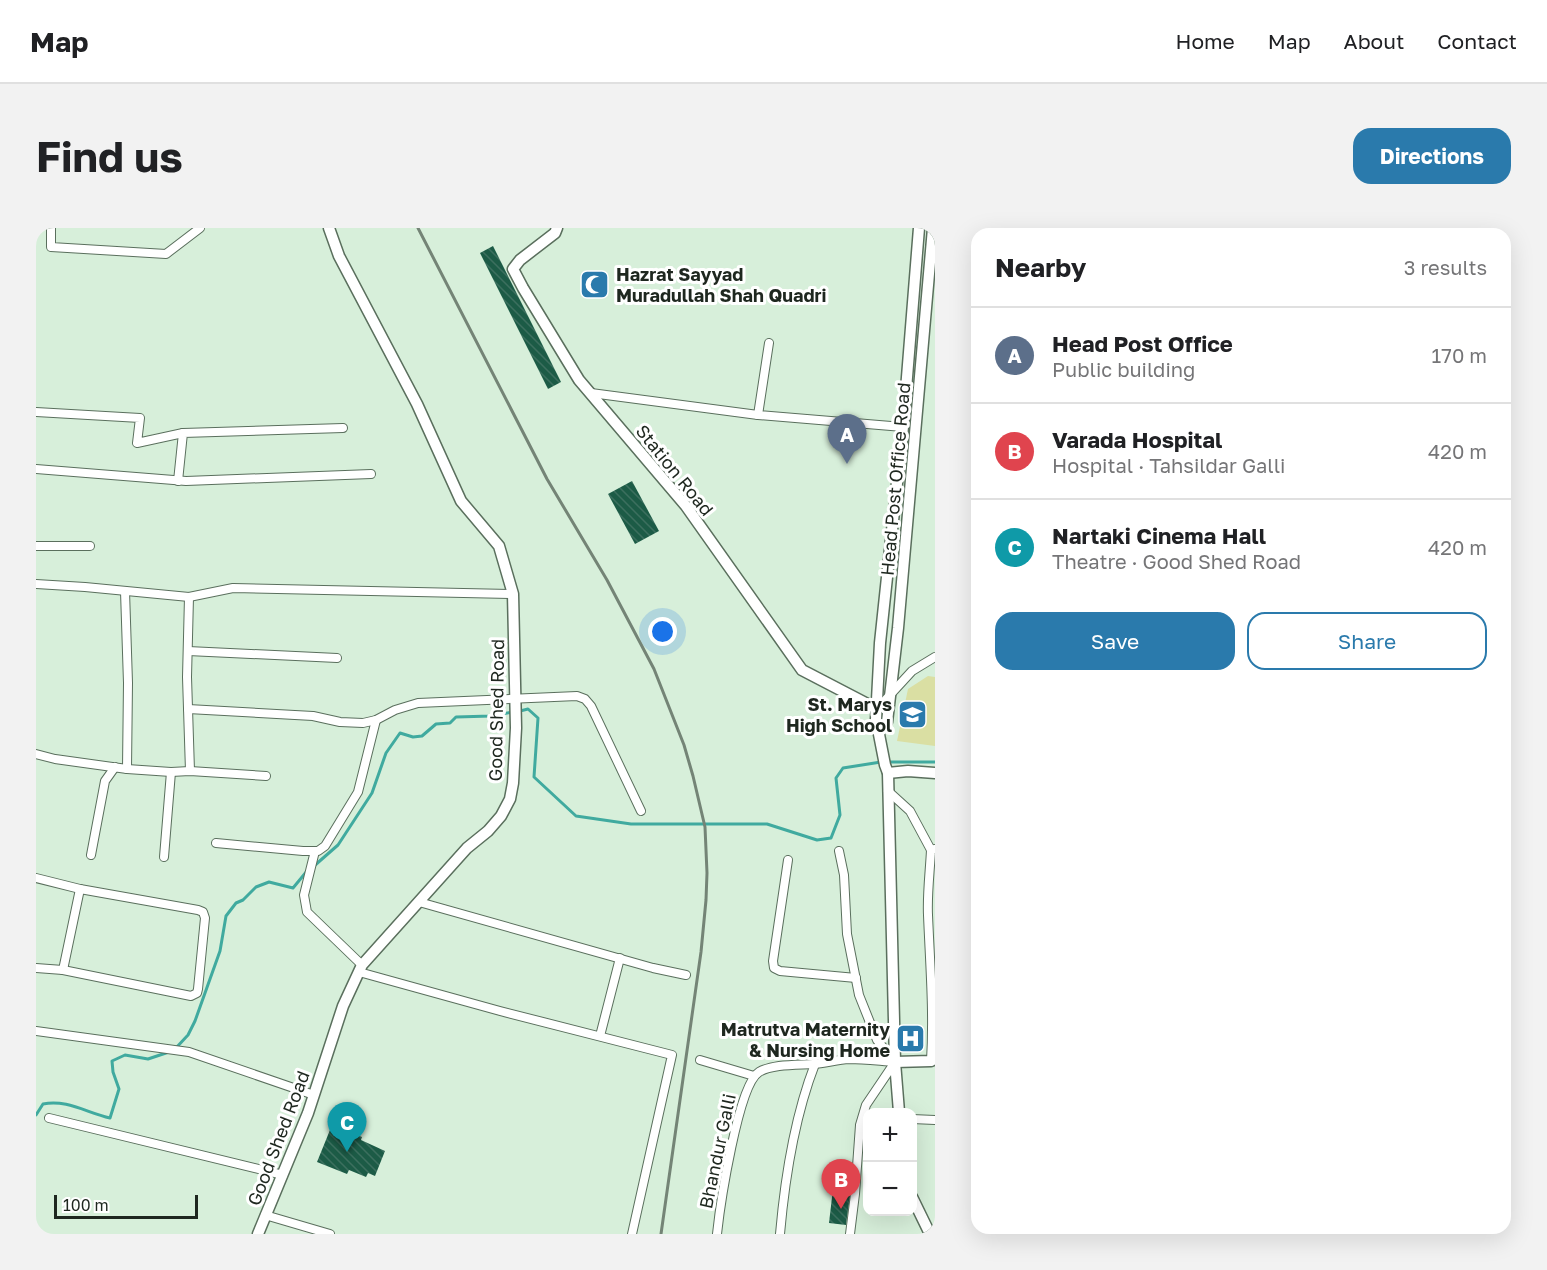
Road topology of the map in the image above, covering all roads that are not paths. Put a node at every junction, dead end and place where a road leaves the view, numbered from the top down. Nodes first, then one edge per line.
1 (51, 228) edge
2 (200, 228) edge
3 (329, 228) edge
4 (557, 228) edge
5 (920, 228) edge
6 (933, 228) edge
7 (769, 343) dead end
8 (591, 393) junction
9 (36, 412) edge
10 (758, 415) junction
11 (903, 427) junction
12 (343, 428) dead end
13 (183, 433) junction
14 (36, 469) edge
15 (371, 474) dead end
16 (178, 481) junction
17 (36, 546) edge
18 (90, 546) dead end
19 (36, 584) edge
20 (125, 591) junction
21 (513, 594) junction
22 (189, 597) junction
23 (188, 651) junction
24 (935, 657) edge
25 (337, 658) dead end
26 (890, 696) junction
27 (516, 708) junction
28 (188, 709) junction
29 (877, 709) junction
30 (376, 720) junction
31 (879, 729) junction
32 (36, 754) edge
33 (115, 767) junction
34 (127, 769) junction
35 (887, 769) junction
36 (190, 771) junction
37 (171, 772) junction
38 (935, 773) edge
39 (266, 776) dead end
40 (888, 791) junction
41 (641, 811) dead end
42 (216, 843) dead end
43 (933, 849) edge
44 (315, 851) junction
45 (839, 851) dead end
46 (91, 855) dead end
47 (164, 856) dead end
48 (788, 860) dead end
49 (36, 878) edge
50 (80, 889) junction
51 (419, 902) junction
52 (620, 958) junction
53 (36, 968) edge
54 (361, 969) junction
55 (63, 970) junction
56 (686, 975) dead end
57 (856, 978) junction
58 (36, 1031) edge
59 (600, 1036) junction
60 (700, 1060) dead end
61 (933, 1060) edge
62 (895, 1062) junction
63 (815, 1064) junction
64 (754, 1076) junction
65 (314, 1095) junction
66 (899, 1108) edge
67 (49, 1118) dead end
68 (917, 1119) edge
69 (935, 1120) edge
70 (283, 1174) junction
71 (917, 1207) edge
72 (265, 1215) junction
73 (258, 1234) edge
74 (330, 1234) edge
75 (632, 1234) edge
76 (717, 1234) edge
77 (780, 1234) edge
78 (850, 1234) edge
79 (930, 1234) edge

1 - 2 street
3 - 21 street, Good Shed Road
4 - 8 street, Station Road
5 - 11 street, Head Post Office Road
6 - 26 street, Head Post Office Road
7 - 10 street
8 - 10 street
8 - 29 street, Station Road
9 - 13 street
10 - 11 street
11 - 29 street, Head Post Office Road
12 - 13 street
13 - 16 street
14 - 16 street
15 - 16 street
17 - 18 street
19 - 20 street
20 - 22 street
20 - 34 street
21 - 22 street
21 - 27 street, Good Shed Road
22 - 23 street
23 - 25 street
23 - 28 street
24 - 26 street
26 - 29 street
26 - 31 street, Head Post Office Road
27 - 30 street
27 - 41 street
27 - 51 street, Good Shed Road
28 - 30 street
28 - 36 street
29 - 31 street, Head Post Office Road
30 - 44 street
31 - 35 street, Head Post Office Road
32 - 33 street
33 - 34 street
33 - 46 street
34 - 37 street
35 - 38 street
35 - 40 street, Head Post Office Road
36 - 37 street
36 - 39 street
37 - 47 street
40 - 43 street
40 - 62 street, Head Post Office Road
42 - 44 street
43 - 61 street
44 - 54 street
45 - 57 street
48 - 57 street
49 - 50 street
50 - 55 street
50 - 55 street
51 - 52 street
51 - 54 street, Good Shed Road
52 - 56 street
52 - 59 street
53 - 55 street
54 - 59 street
54 - 65 street, Good Shed Road
57 - 62 street
58 - 65 street
59 - 75 street
60 - 64 street
61 - 62 street
62 - 63 street, Bhandur Galli
62 - 66 street, Head Post Office Road
62 - 78 street
63 - 64 street, Bhandur Galli
63 - 77 street
64 - 76 street, Bhandur Galli
65 - 70 street, Good Shed Road
67 - 70 street
68 - 69 street
70 - 72 street, Good Shed Road
71 - 79 street
72 - 73 street, Good Shed Road
72 - 74 street

